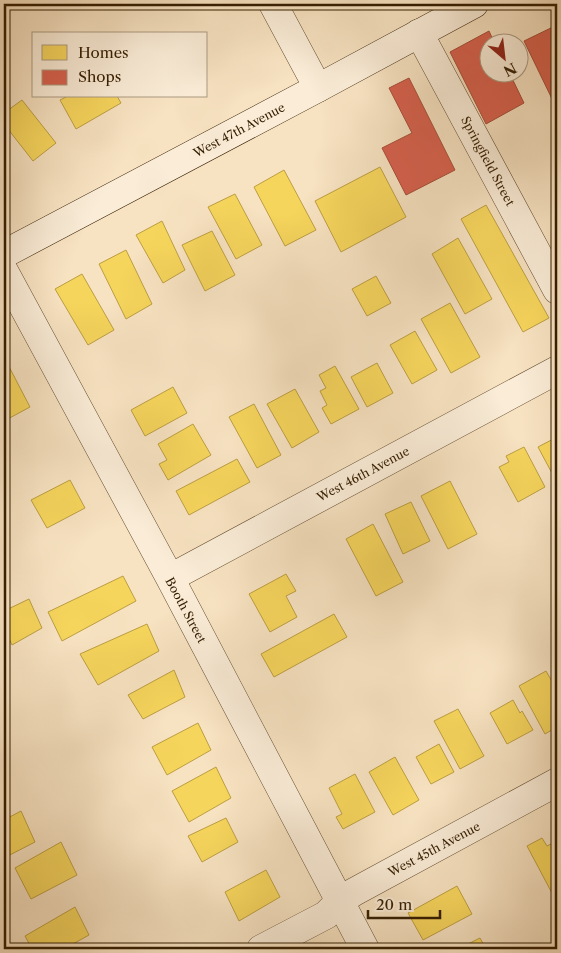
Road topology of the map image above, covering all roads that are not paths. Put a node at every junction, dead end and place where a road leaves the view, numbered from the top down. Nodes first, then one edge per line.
1 (273, 4) edge
2 (474, 4) edge
3 (419, 33) junction
4 (318, 88) junction
5 (4, 254) edge
6 (4, 271) edge
7 (557, 290) edge
8 (557, 370) edge
9 (170, 578) junction
10 (557, 782) edge
11 (340, 901) junction
12 (261, 949) edge
13 (366, 949) edge

1 - 4 street
2 - 3 street, West 47th Avenue
3 - 4 street, West 47th Avenue
3 - 7 street, Springfield Street
4 - 5 street, West 47th Avenue
6 - 9 street, Booth Street
8 - 9 street, West 46th Avenue
9 - 11 street, Booth Street
10 - 11 street, West 45th Avenue
11 - 12 street, West 45th Avenue
11 - 13 street, Booth Street

